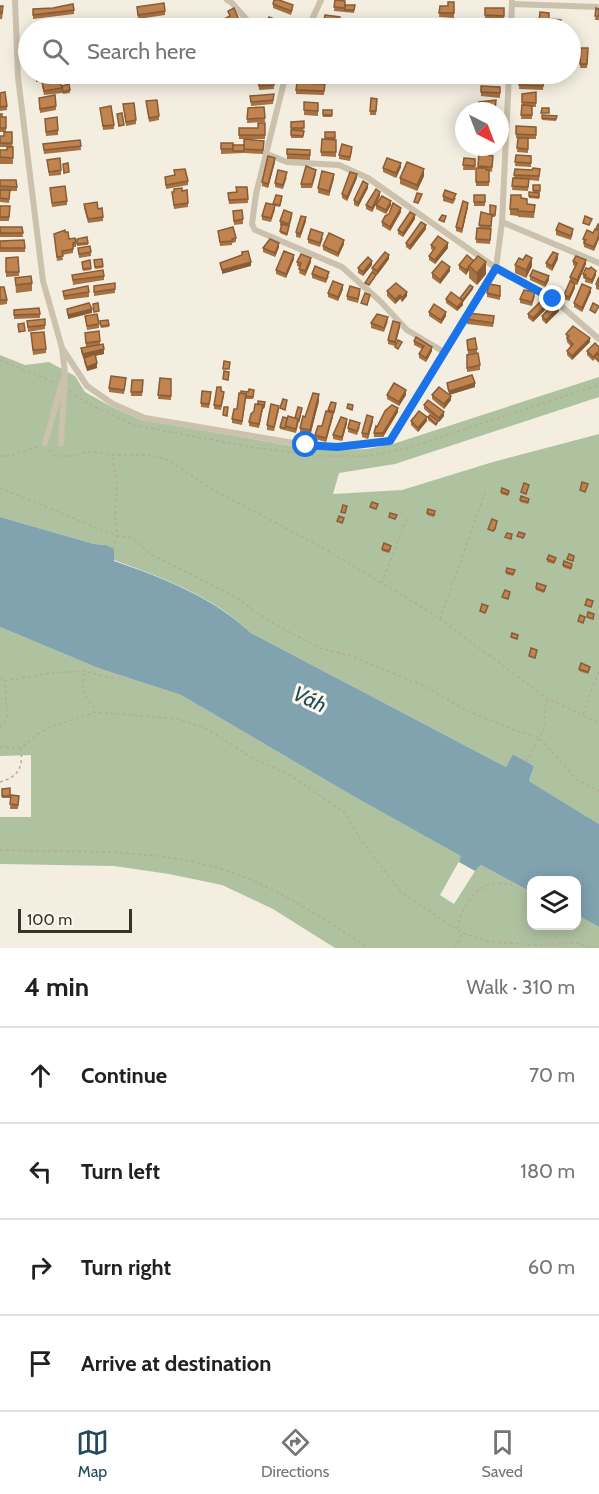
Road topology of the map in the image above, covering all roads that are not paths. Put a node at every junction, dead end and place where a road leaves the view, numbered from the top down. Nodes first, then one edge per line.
1 (15, 0) edge
2 (227, 0) edge
3 (321, 0) edge
4 (512, 2) edge
5 (599, 7) edge
6 (245, 18) edge
7 (313, 18) edge
8 (511, 18) edge
9 (18, 77) edge
10 (19, 84) edge
11 (283, 84) edge
12 (509, 84) edge
13 (267, 154) junction
14 (502, 222) junction
15 (599, 263) edge
16 (496, 268) junction
17 (599, 339) edge
18 (62, 348) junction
19 (444, 352) junction
20 (63, 387) junction
21 (45, 443) road end
22 (61, 444) dead end

1 - 9 street
2 - 6 street
3 - 7 street
4 - 5 street
4 - 8 street
10 - 18 street
11 - 13 street
12 - 14 street
13 - 16 street
13 - 19 street
14 - 15 street
14 - 16 street
16 - 17 street
16 - 19 street
18 - 19 street
18 - 20 street
20 - 21 street
20 - 22 street

